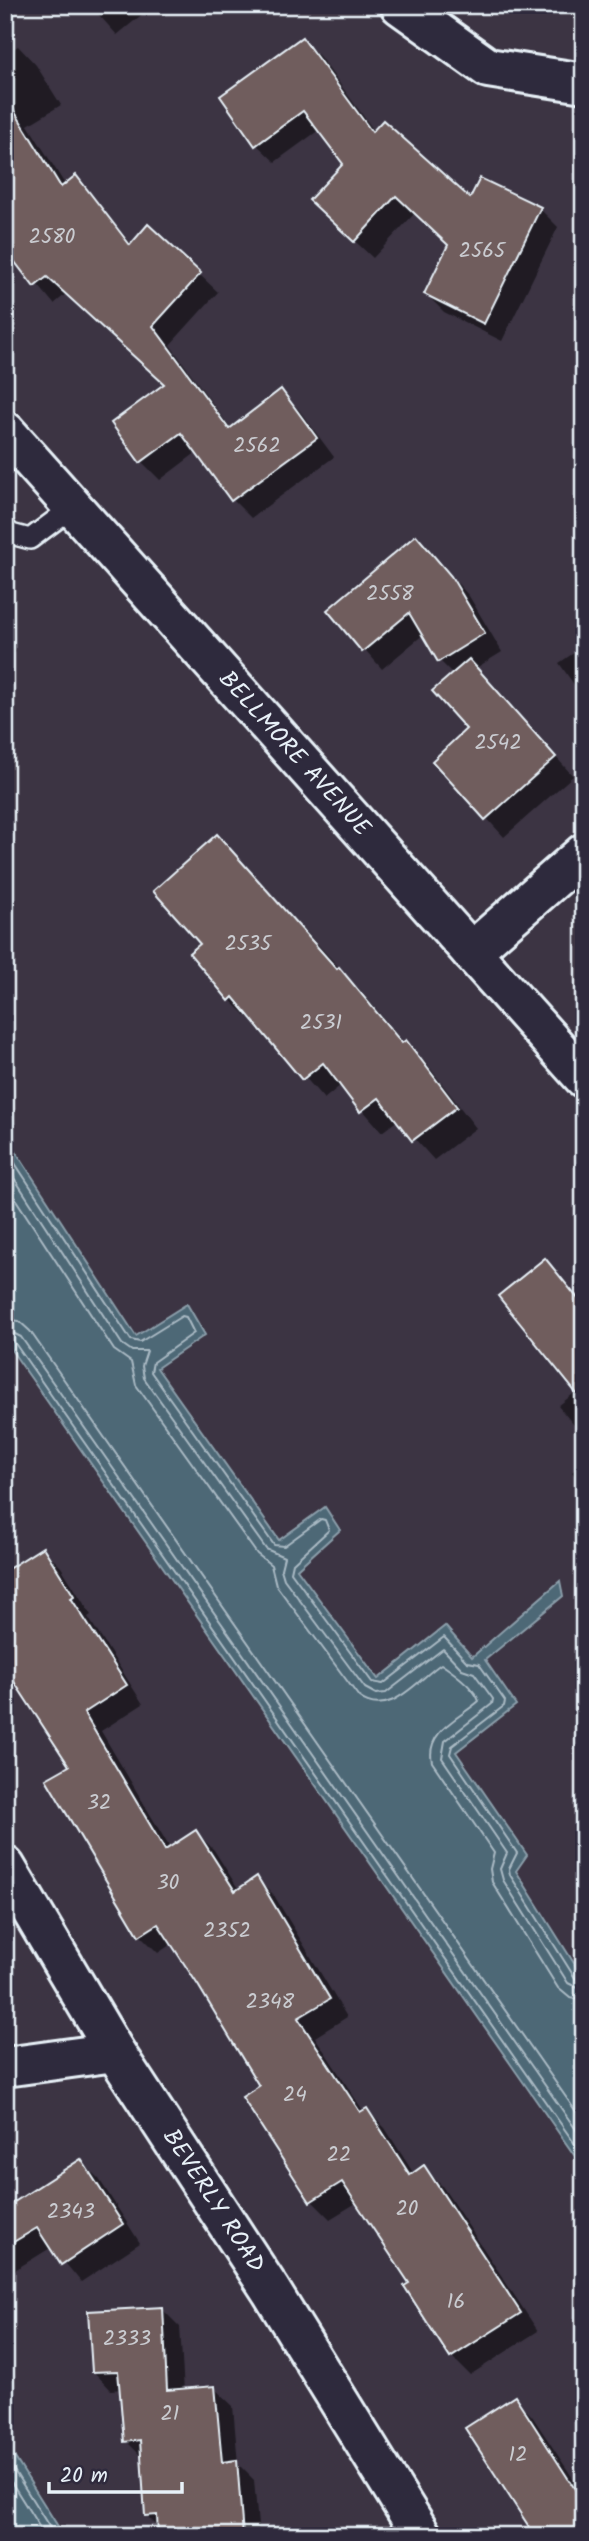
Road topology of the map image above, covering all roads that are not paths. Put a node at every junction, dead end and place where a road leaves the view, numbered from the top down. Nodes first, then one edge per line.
1 (400, 5) edge
2 (584, 83) edge
3 (8, 441) edge
4 (73, 507) junction
5 (5, 528) edge
6 (584, 853) edge
7 (471, 952) junction
8 (584, 1078) edge
9 (5, 1866) edge
10 (116, 2053) junction
11 (5, 2067) edge
12 (422, 2536) edge

1 - 2 street
3 - 4 street, BELLMORE AVENUE
4 - 5 lane
4 - 7 street, BELLMORE AVENUE
6 - 7 street
7 - 8 street, BELLMORE AVENUE
9 - 10 street, BEVERLY ROAD
10 - 11 street
10 - 12 street, BEVERLY ROAD

